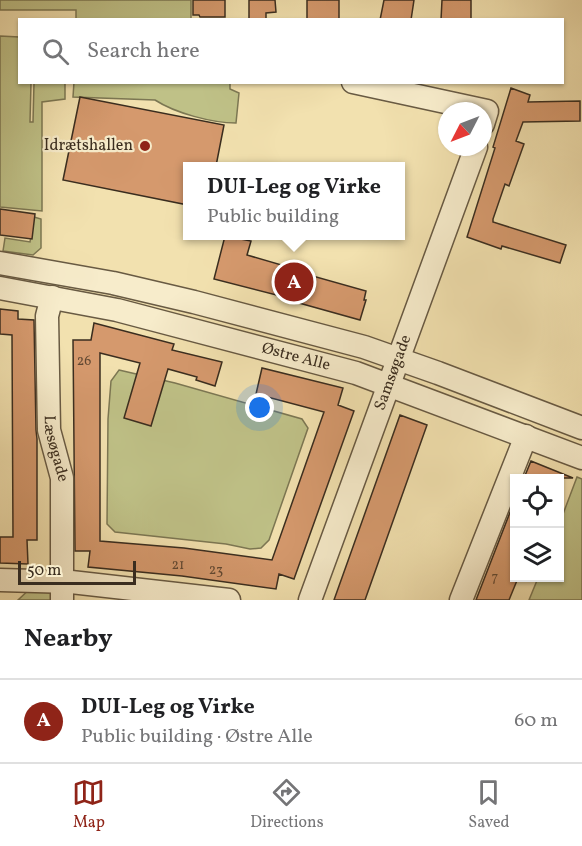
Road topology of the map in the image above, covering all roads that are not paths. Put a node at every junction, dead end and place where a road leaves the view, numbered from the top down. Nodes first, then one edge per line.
1 (362, 84) edge
2 (445, 102) edge
3 (473, 156) edge
4 (0, 263) edge
5 (0, 288) edge
6 (52, 297) junction
7 (399, 360) junction
8 (390, 386) junction
9 (582, 428) edge
10 (526, 436) junction
11 (582, 458) edge
12 (0, 580) edge
13 (62, 591) edge
14 (229, 600) edge
15 (310, 600) edge
16 (461, 600) edge

1 - 2 street
3 - 7 street, Samsøgade
4 - 7 street, Østre Alle
5 - 6 street, Østre Alle
6 - 8 street, Østre Alle
6 - 13 street, Læsøgade
7 - 8 street, Samsøgade
7 - 9 street, Østre Alle
8 - 10 street, Østre Alle
8 - 15 street, Samsøgade
10 - 11 street, Østre Alle
10 - 16 street
12 - 13 street
13 - 14 street

